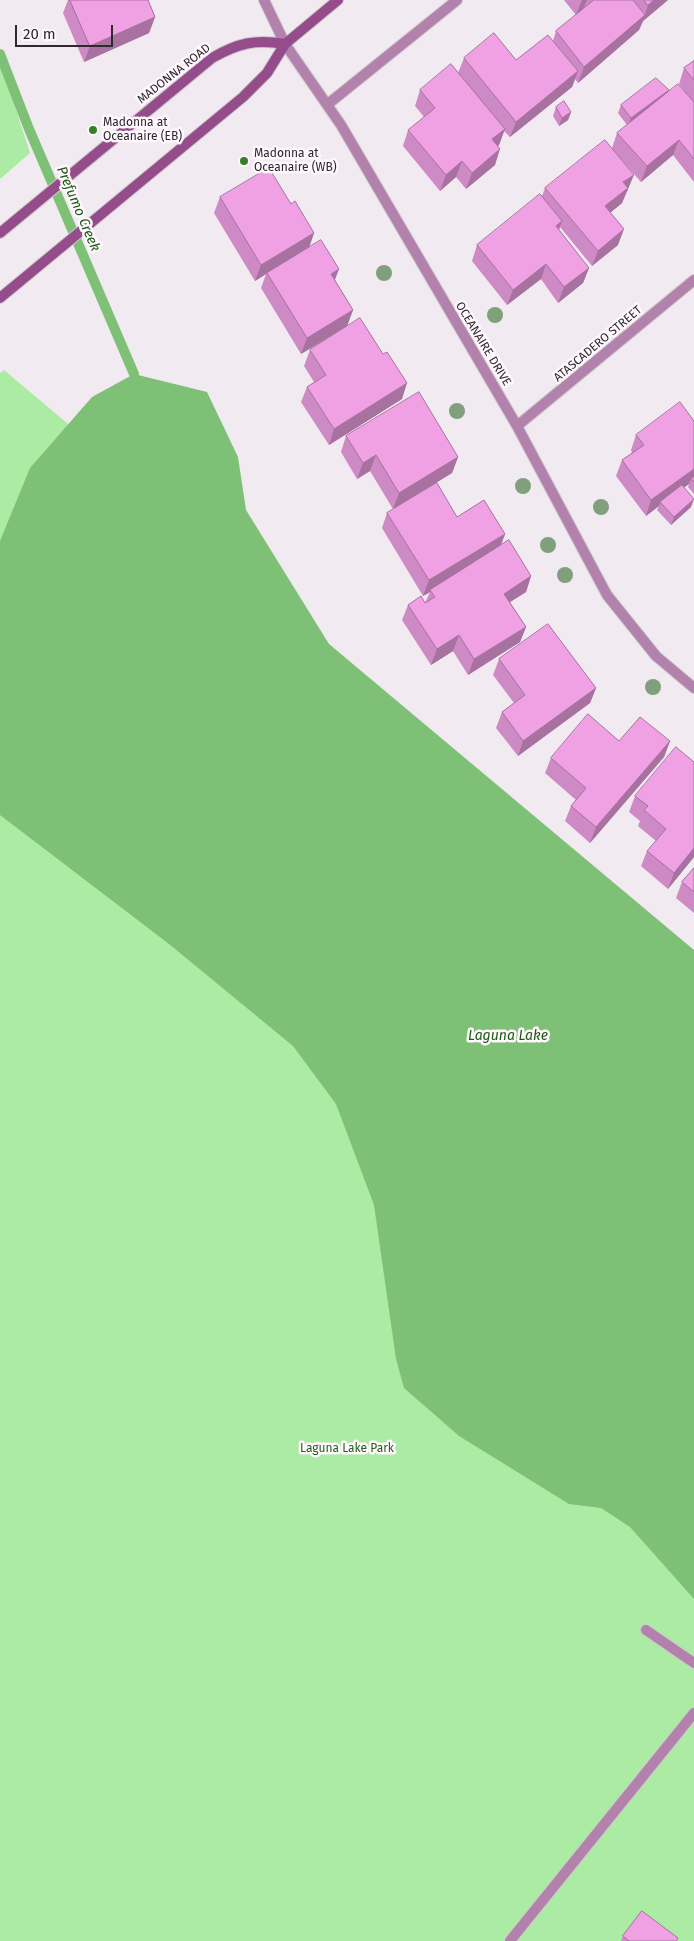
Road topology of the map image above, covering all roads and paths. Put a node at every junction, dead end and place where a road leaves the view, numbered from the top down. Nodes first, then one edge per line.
1 (264, 0) edge
2 (338, 0) edge
3 (457, 0) edge
4 (285, 44) junction
5 (328, 104) junction
6 (0, 233) edge
7 (694, 280) edge
8 (0, 298) edge
9 (517, 426) junction
10 (694, 688) edge
11 (646, 1630) dead end
12 (694, 1663) edge
13 (694, 1713) edge
14 (510, 1941) edge

1 - 4 street, OCEANAIRE DRIVE
2 - 4 main road
3 - 5 street
4 - 5 street, OCEANAIRE DRIVE
4 - 6 main road, MADONNA ROAD
4 - 8 main road
5 - 9 street, OCEANAIRE DRIVE
7 - 9 street, ATASCADERO STREET
9 - 10 street, OCEANAIRE DRIVE
11 - 12 street
13 - 14 street

